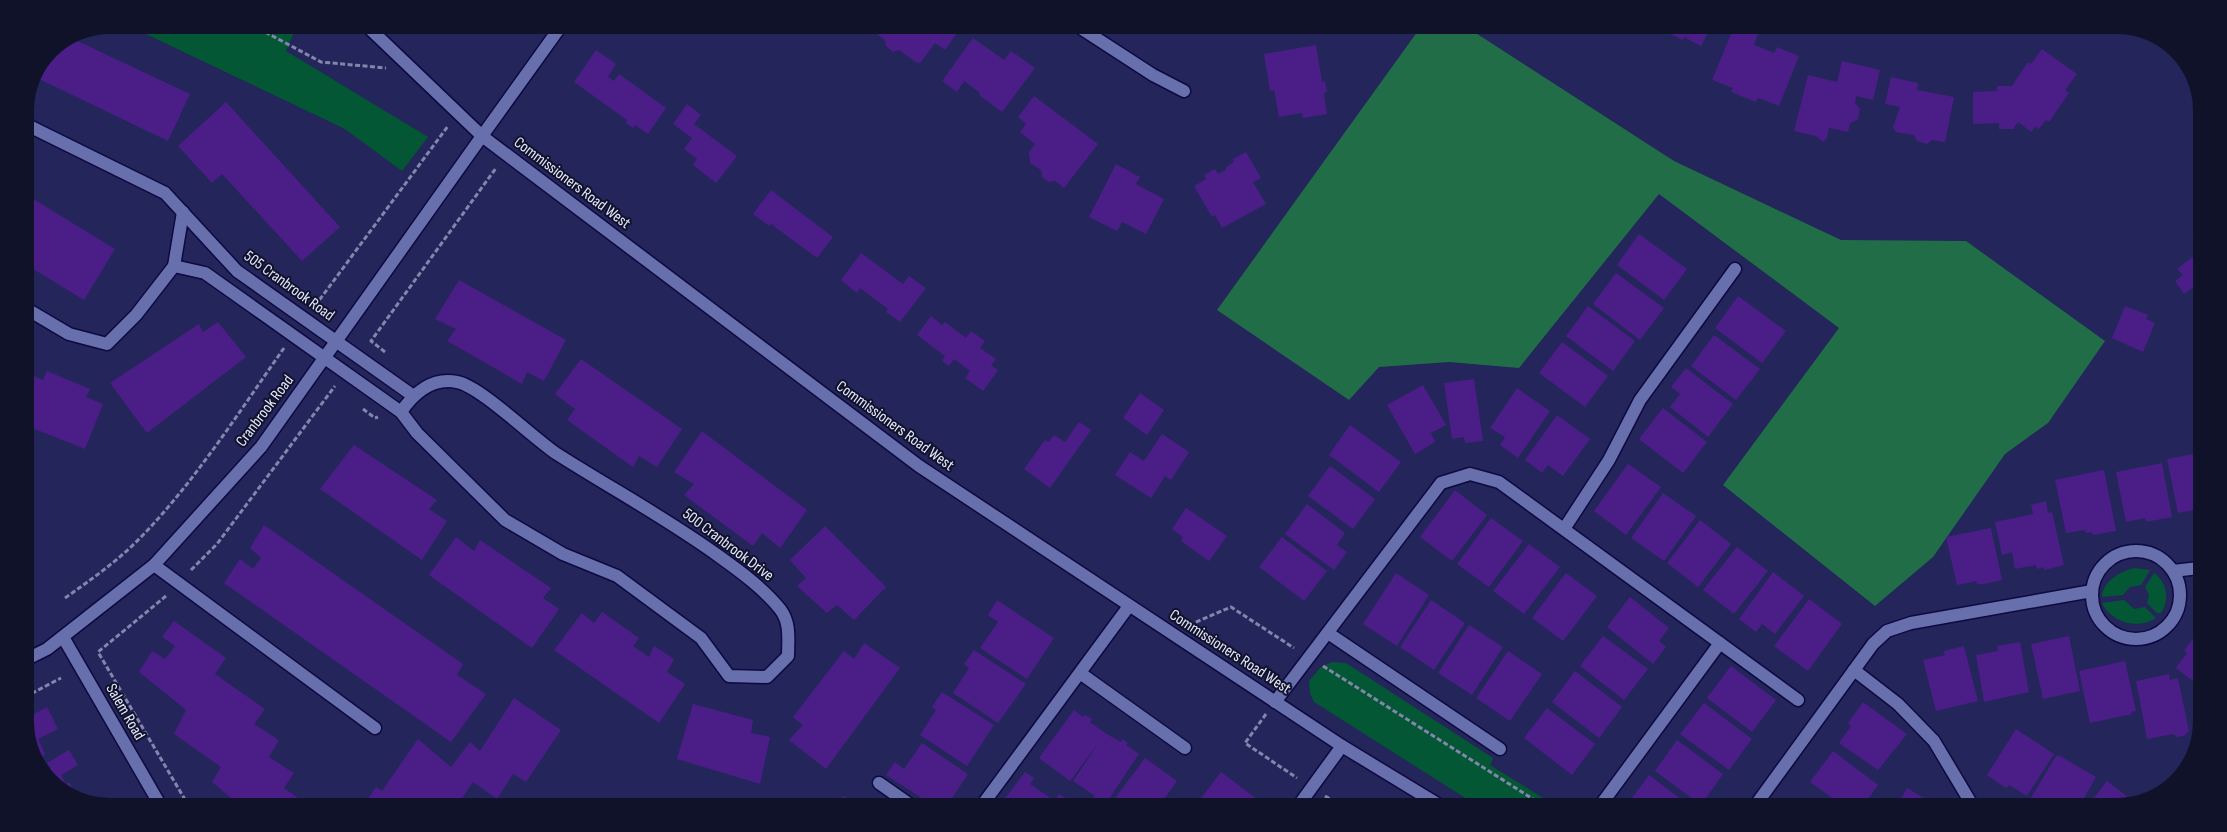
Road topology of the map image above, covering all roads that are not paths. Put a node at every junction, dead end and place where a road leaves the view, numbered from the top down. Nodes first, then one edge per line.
1 (376, 34) edge
2 (555, 34) edge
3 (1090, 34) edge
4 (1184, 91) dead end
5 (34, 128) edge
6 (482, 136) junction
7 (183, 212) junction
8 (174, 266) junction
9 (1735, 268) dead end
10 (34, 313) edge
11 (336, 341) junction
12 (325, 357) junction
13 (412, 395) junction
14 (398, 410) junction
15 (1564, 529) junction
16 (154, 565) junction
17 (2193, 569) edge
18 (2173, 571) junction
19 (2092, 590) junction
20 (1130, 606) junction
21 (1328, 633) junction
22 (63, 637) junction
23 (1720, 643) junction
24 (34, 656) edge
25 (1854, 670) junction
26 (1080, 673) junction
27 (1798, 700) dead end
28 (1275, 702) junction
29 (375, 728) dead end
30 (1342, 746) junction
31 (1186, 748) dead end
32 (1500, 750) dead end
33 (879, 783) dead end
34 (157, 798) edge
35 (900, 798) edge
36 (987, 798) edge
37 (1304, 798) edge
38 (1426, 798) edge
39 (1606, 798) edge
40 (1761, 798) edge
41 (1967, 798) edge

1 - 6 street, Commissioners Road West
2 - 6 street, Cranbrook Road
3 - 4 street
5 - 7 street, 505 Cranbrook Road
6 - 11 street, Cranbrook Road
6 - 20 street, Commissioners Road West
7 - 8 street
7 - 11 street, 505 Cranbrook Road
8 - 10 street
8 - 12 street, 500 Cranbrook Drive
9 - 15 street
11 - 12 street, Cranbrook Road
11 - 13 street, 505 Cranbrook Road
12 - 14 street, 500 Cranbrook Drive
12 - 16 street, Cranbrook Road
13 - 14 street, 500 Cranbrook Drive
13 - 14 street, 500 Cranbrook Drive
15 - 21 street
15 - 23 street
16 - 22 street, Cranbrook Road
16 - 29 street
17 - 18 street
18 - 19 street
18 - 19 street
19 - 25 street
20 - 26 street
20 - 28 street, Commissioners Road West
21 - 28 street
21 - 32 street
22 - 24 street, Cranbrook Road
22 - 34 street, Salem Road
23 - 27 street
23 - 39 street
25 - 40 street
25 - 41 street
26 - 31 street
26 - 36 street
28 - 30 street, Commissioners Road West
30 - 37 street
30 - 38 street, Commissioners Road West
33 - 35 street

